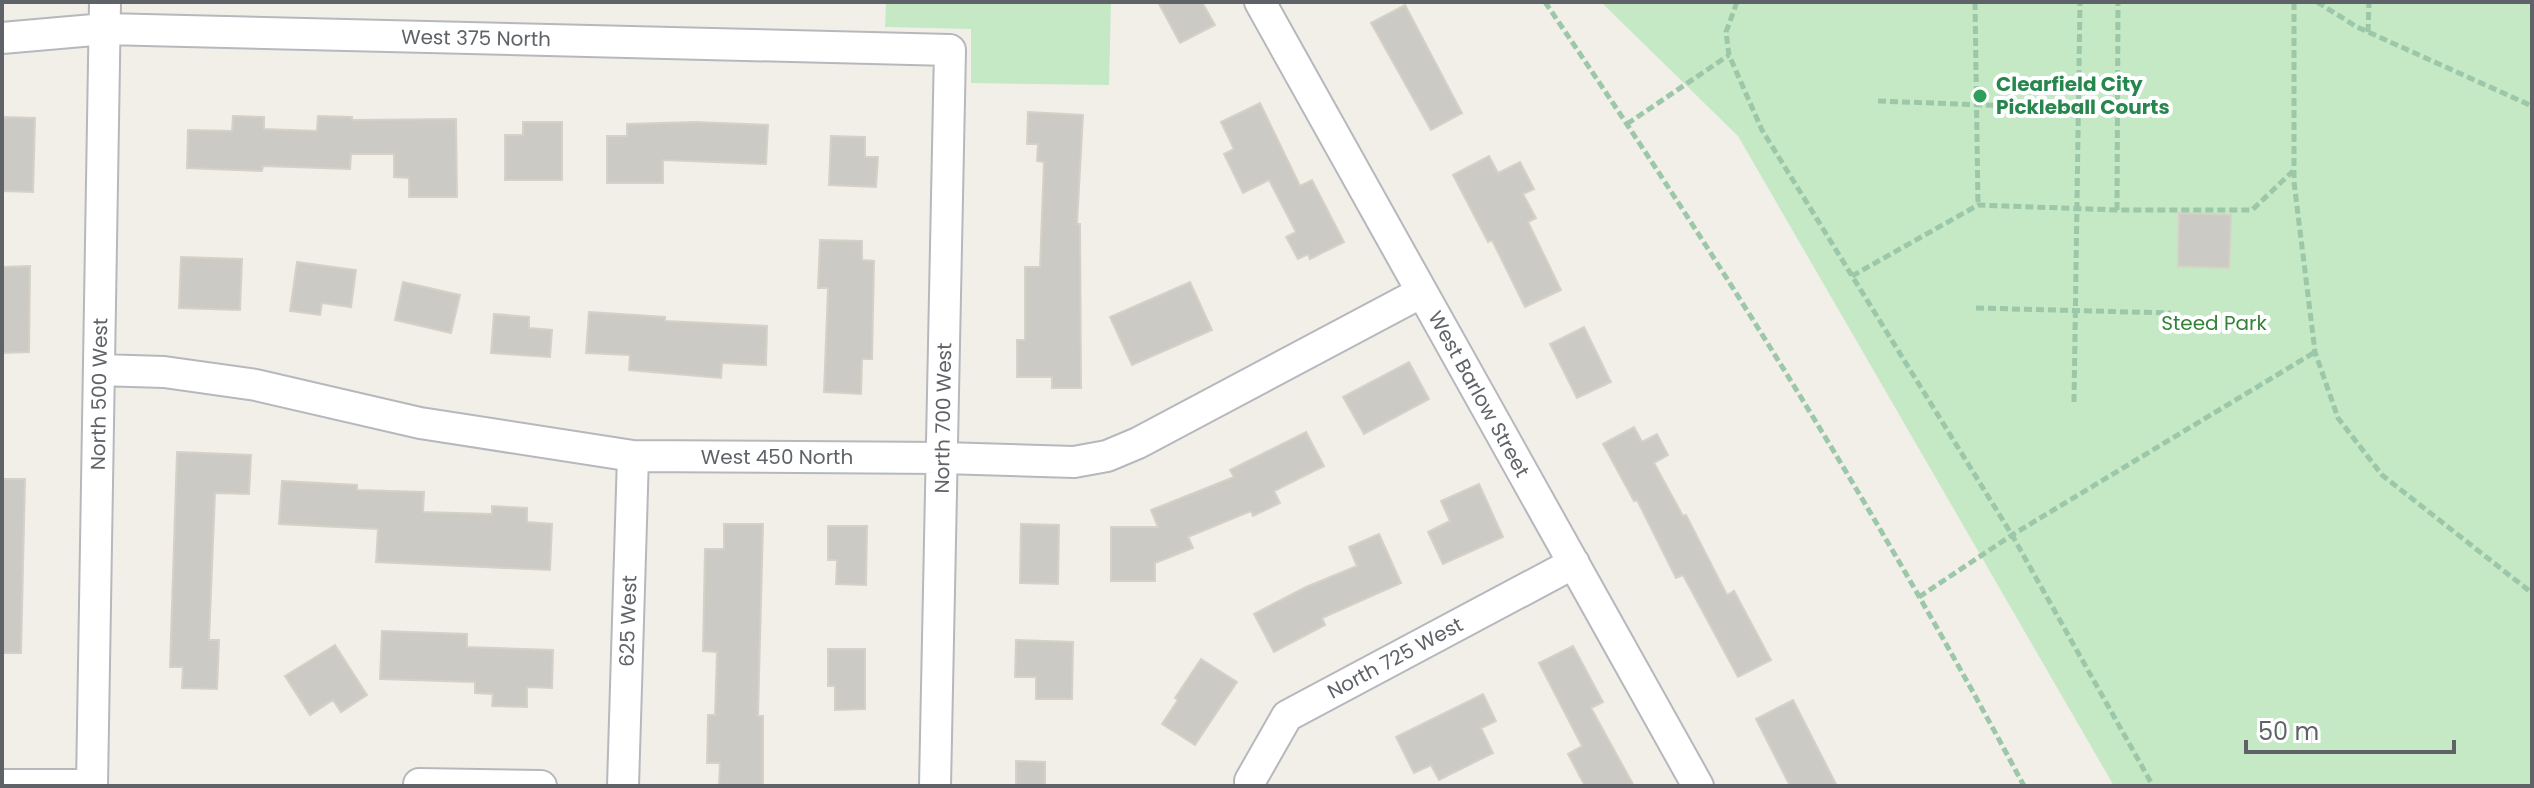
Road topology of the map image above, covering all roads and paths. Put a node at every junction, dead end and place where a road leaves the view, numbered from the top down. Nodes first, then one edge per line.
1 (1260, 2) edge
2 (1545, 2) edge
3 (1737, 2) edge
4 (1975, 2) edge
5 (2080, 2) edge
6 (2118, 2) edge
7 (2294, 2) edge
8 (2317, 2) edge
9 (2369, 2) edge
10 (105, 15) edge
11 (2368, 32) junction
12 (2, 38) edge
13 (950, 50) joint
14 (1729, 55) junction
15 (1878, 101) dead end
16 (1977, 105) junction
17 (2532, 106) edge
18 (2079, 108) junction
19 (2118, 110) junction
20 (1627, 124) junction
21 (2294, 170) junction
22 (1978, 205) junction
23 (2077, 209) junction
24 (2117, 210) junction
25 (1852, 276) junction
26 (1422, 292) junction
27 (1976, 308) dead end
28 (2076, 310) junction
29 (2171, 313) dead end
30 (2315, 352) junction
31 (99, 370) junction
32 (2074, 402) dead end
33 (633, 456) junction
34 (943, 458) junction
35 (2012, 535) junction
36 (1574, 563) junction
37 (2532, 593) edge
38 (1919, 597) junction
39 (419, 784) dead end
40 (2, 785) edge
41 (92, 785) edge
42 (541, 786) edge
43 (623, 786) edge
44 (935, 786) edge
45 (1250, 786) edge
46 (1698, 786) edge
47 (2024, 786) edge
48 (2153, 786) edge

1 - 26 street, West Barlow Street
2 - 20 path
3 - 14 path
4 - 16 path
5 - 18 path
6 - 19 path
7 - 21 path
8 - 11 path
9 - 11 path
10 - 12 street, West 375 North
10 - 13 street, West 375 North
10 - 31 street, North 500 West
11 - 17 path
13 - 34 street, North 700 West
14 - 20 path
14 - 25 path
15 - 16 path
16 - 18 path
16 - 22 path
18 - 19 path
18 - 23 path
19 - 24 path
20 - 38 path
21 - 24 path
21 - 30 path
22 - 23 path
22 - 25 path
23 - 24 path
23 - 28 path
25 - 35 path
26 - 34 street, West 450 North
26 - 36 street, West Barlow Street
27 - 28 path
28 - 29 path
28 - 32 path
30 - 35 path
30 - 37 path
31 - 33 street, West 450 North
31 - 41 street, North 500 West
33 - 34 street, West 450 North
33 - 43 street, 625 West
34 - 44 street, North 700 West
35 - 38 path
35 - 48 path
36 - 45 street, North 725 West
36 - 46 street, West Barlow Street
38 - 47 path
39 - 42 street
40 - 41 street

